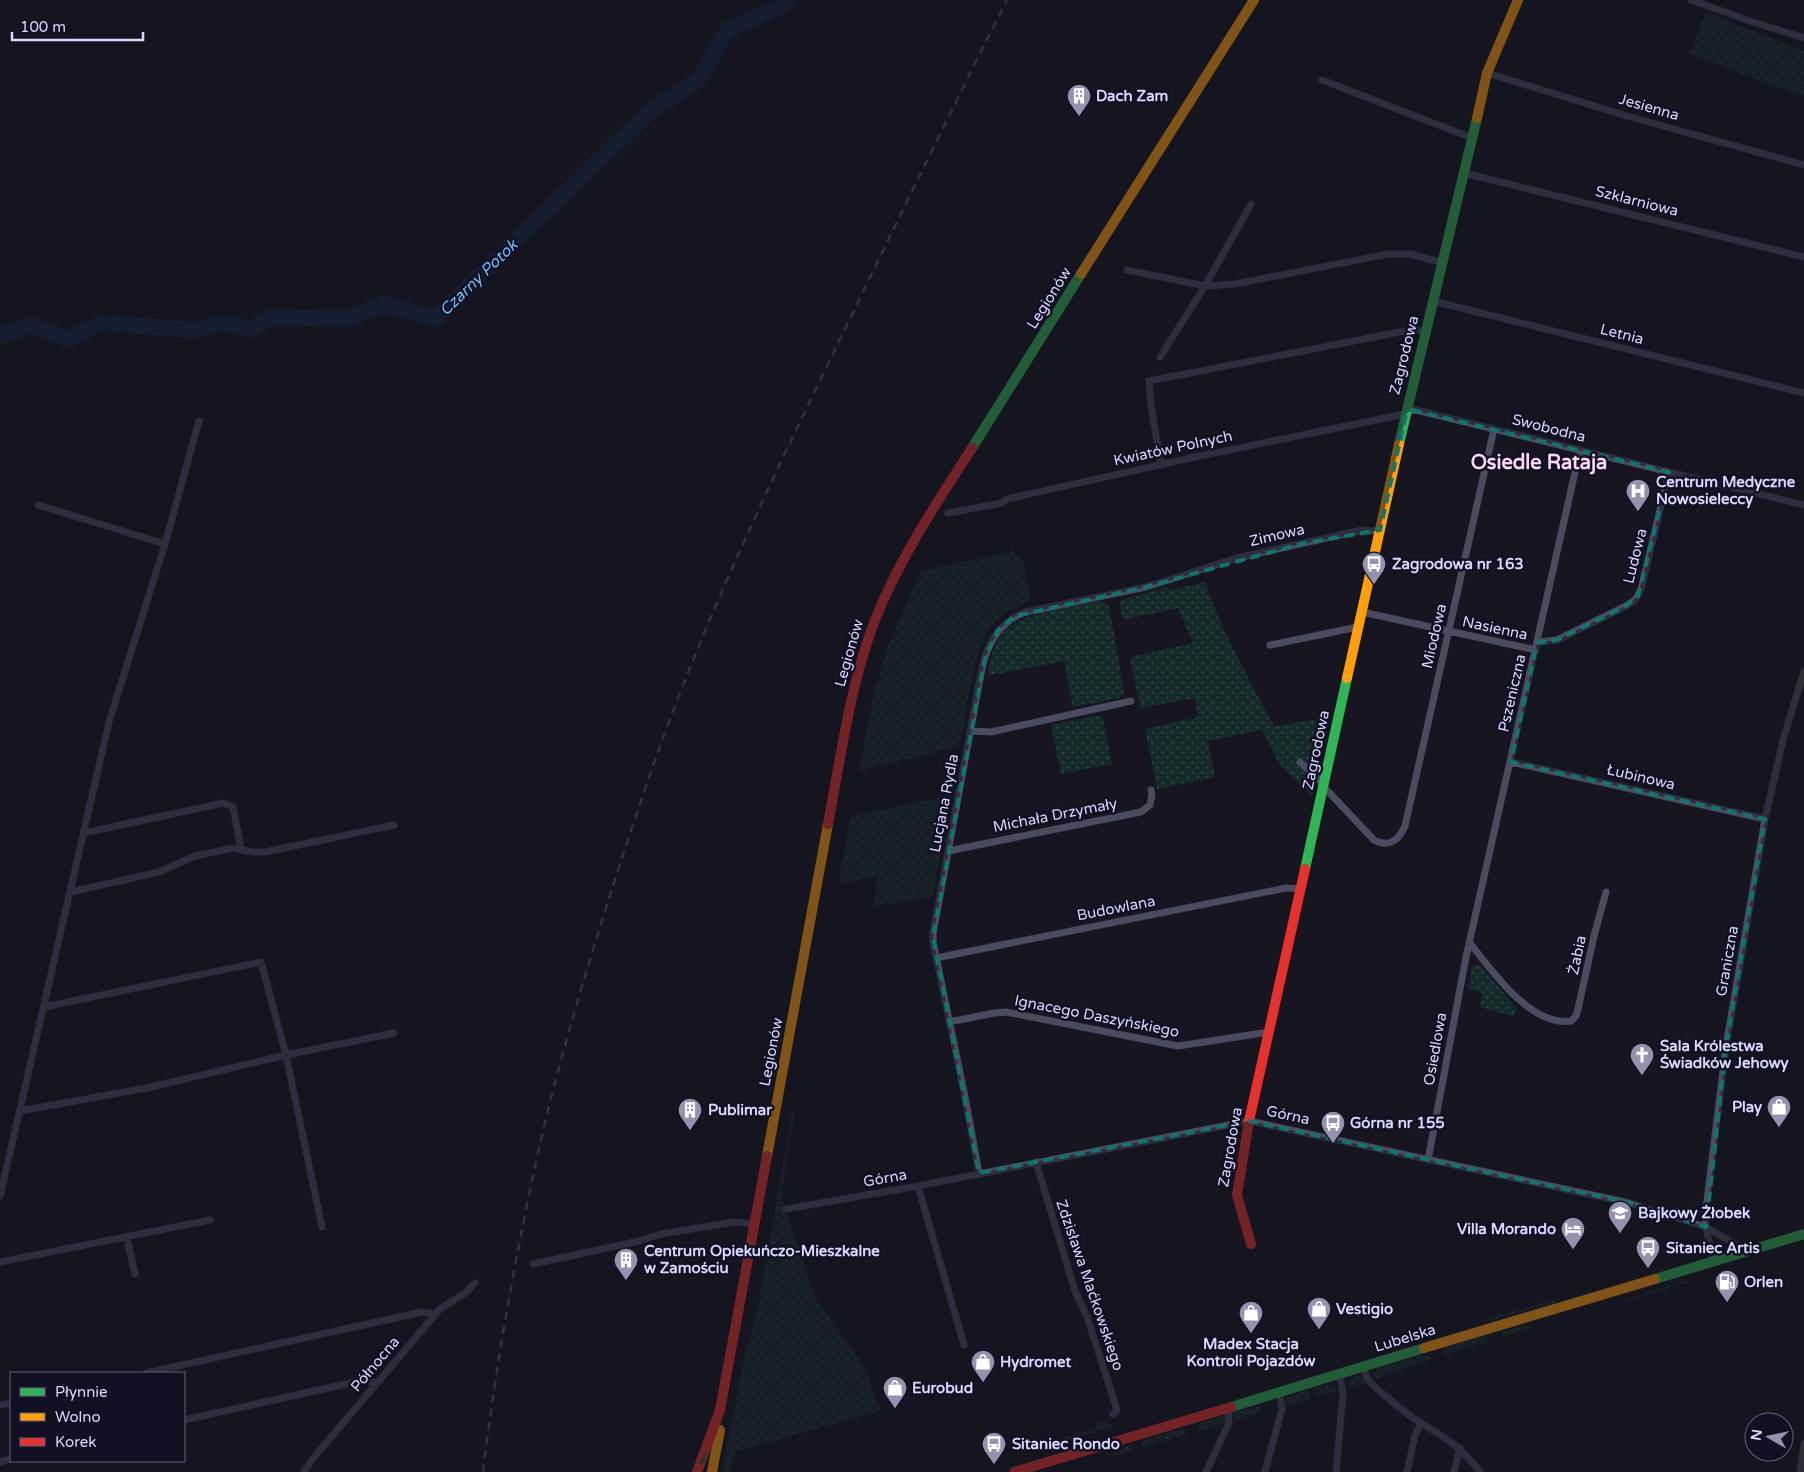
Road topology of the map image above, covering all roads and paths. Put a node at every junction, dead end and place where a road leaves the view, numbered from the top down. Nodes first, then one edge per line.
1 (1254, 0) edge
2 (1518, 0) edge
3 (1691, 0) edge
4 (1804, 38) edge
5 (1487, 73) junction
6 (1322, 80) dead end
7 (1472, 138) junction
8 (1804, 166) edge
9 (1464, 173) junction
10 (1251, 204) dead end
11 (1804, 257) edge
12 (1443, 263) junction
13 (1126, 270) dead end
14 (1205, 286) junction
15 (1433, 301) junction
16 (1425, 332) junction
17 (1160, 358) dead end
18 (1804, 393) edge
19 (1406, 414) junction
20 (199, 421) dead end
21 (1494, 428) junction
22 (1580, 450) junction
23 (1161, 465) junction
24 (1669, 472) junction
25 (38, 505) dead end
26 (1804, 505) edge
27 (948, 513) dead end
28 (1379, 531) junction
29 (165, 544) junction
30 (1182, 576) joint
31 (1362, 612) junction
32 (1358, 627) junction
33 (1449, 632) junction
34 (1538, 642) junction
35 (1270, 646) dead end
36 (1536, 650) junction
37 (1804, 671) edge
38 (1131, 701) dead end
39 (971, 731) junction
40 (1300, 762) dead end
41 (1511, 762) junction
42 (1323, 786) junction
43 (1152, 790) dead end
44 (1765, 819) junction
45 (394, 825) dead end
46 (84, 833) junction
47 (241, 848) junction
48 (948, 851) junction
49 (1301, 889) junction
50 (71, 892) junction
51 (1606, 892) dead end
52 (1470, 942) junction
53 (936, 958) junction
54 (44, 1007) junction
55 (949, 1022) junction
56 (1269, 1032) junction
57 (394, 1033) dead end
58 (286, 1055) junction
59 (20, 1111) junction
60 (1248, 1121) junction
61 (1428, 1160) junction
62 (1036, 1162) junction
63 (979, 1174) junction
64 (918, 1186) junction
65 (0, 1196) edge
66 (786, 1209) dead end
67 (210, 1220) dead end
68 (754, 1224) junction
69 (1706, 1226) junction
70 (322, 1227) dead end
71 (1804, 1234) edge
72 (127, 1238) junction
73 (1251, 1244) dead end
74 (1743, 1252) junction
75 (1714, 1260) junction
76 (0, 1262) edge
77 (533, 1264) dead end
78 (135, 1274) dead end
79 (475, 1283) dead end
80 (436, 1314) junction
81 (964, 1345) dead end
82 (1363, 1366) junction
83 (151, 1372) edge
84 (1339, 1373) junction
85 (378, 1383) junction
86 (1279, 1391) junction
87 (1228, 1407) junction
88 (720, 1410) junction
89 (1113, 1414) dead end
90 (185, 1420) edge
91 (1421, 1423) junction
92 (1804, 1444) edge
93 (1460, 1448) junction
94 (304, 1472) edge
95 (697, 1472) edge
96 (712, 1472) edge
97 (1014, 1472) edge
98 (1206, 1472) edge
99 (1265, 1472) edge
100 (1336, 1472) edge
101 (1407, 1472) edge
102 (1454, 1472) edge
103 (1480, 1472) edge
104 (1800, 1472) edge

1 - 68 main road, Legionów
2 - 5 main road, Zagrodowa
3 - 4 street
5 - 7 main road, Zagrodowa
5 - 8 street, Jesienna
6 - 7 street
7 - 9 main road, Zagrodowa
9 - 11 street, Szklarniowa
9 - 12 main road, Zagrodowa
10 - 14 street
12 - 14 street
12 - 15 main road, Zagrodowa
13 - 14 street
14 - 17 street
15 - 16 main road, Zagrodowa
15 - 18 street, Letnia
16 - 19 main road, Zagrodowa
16 - 23 street
19 - 21 street, Swobodna
19 - 23 street, Kwiatów Polnych
19 - 28 main road, Zagrodowa
20 - 29 street
21 - 22 street, Swobodna
21 - 33 street, Miodowa
22 - 24 street, Swobodna
22 - 34 street, Pszeniczna
23 - 27 street, Kwiatów Polnych
24 - 26 street, Swobodna
24 - 34 street, Ludowa
25 - 29 street
28 - 30 street, Zimowa
28 - 31 main road, Zagrodowa
29 - 46 street
30 - 39 street, Lucjana Rydla
31 - 32 main road, Zagrodowa
31 - 33 street, Nasienna
32 - 35 street
32 - 42 main road, Zagrodowa
33 - 36 street, Nasienna
33 - 42 street, Miodowa
34 - 36 street, Pszeniczna
36 - 41 street, Pszeniczna
37 - 44 street, Graniczna
38 - 39 street
39 - 48 street, Lucjana Rydla
40 - 42 street
41 - 44 street, Łubinowa
41 - 52 street, Pszeniczna
42 - 49 main road, Zagrodowa
43 - 48 street, Michała Drzymały
44 - 69 street, Graniczna
45 - 47 street
46 - 47 street
46 - 50 street
47 - 50 street
48 - 53 street, Lucjana Rydla
49 - 53 street, Budowlana
49 - 56 main road, Zagrodowa
50 - 54 street
51 - 52 street, Żabia
52 - 61 street, Osiedlowa
53 - 55 street, Lucjana Rydla
54 - 58 street
54 - 59 street
55 - 56 street, Ignacego Daszyńskiego
55 - 63 street, Lucjana Rydla
56 - 60 main road, Zagrodowa
57 - 58 street
58 - 59 street
58 - 70 street
59 - 65 street
60 - 61 street, Górna
60 - 62 street, Górna
60 - 73 main road, Zagrodowa
61 - 69 street, Górna
62 - 63 street, Górna
62 - 89 street, Zdzisława Maćkowskiego
63 - 64 street, Górna
64 - 66 street, Górna
64 - 81 street
67 - 72 street
68 - 77 street
68 - 88 main road, Legionów
69 - 74 street, Górna
69 - 75 street, Graniczna
71 - 74 main road, Lubelska
72 - 76 street
72 - 78 street
74 - 75 main road, Lubelska
75 - 82 main road, Lubelska
79 - 80 street, Północna
80 - 83 street
80 - 85 street, Północna
82 - 84 main road, Lubelska
82 - 91 street
84 - 86 main road, Lubelska
84 - 100 street
85 - 90 street
85 - 94 street, Północna
86 - 87 main road, Lubelska
86 - 99 street
87 - 97 main road, Lubelska
87 - 98 street
88 -> 95 main road, Legionów
88 - 96 main road, Legionów
91 - 93 street
91 - 101 street
92 - 104 street
93 - 102 street
93 - 103 street

